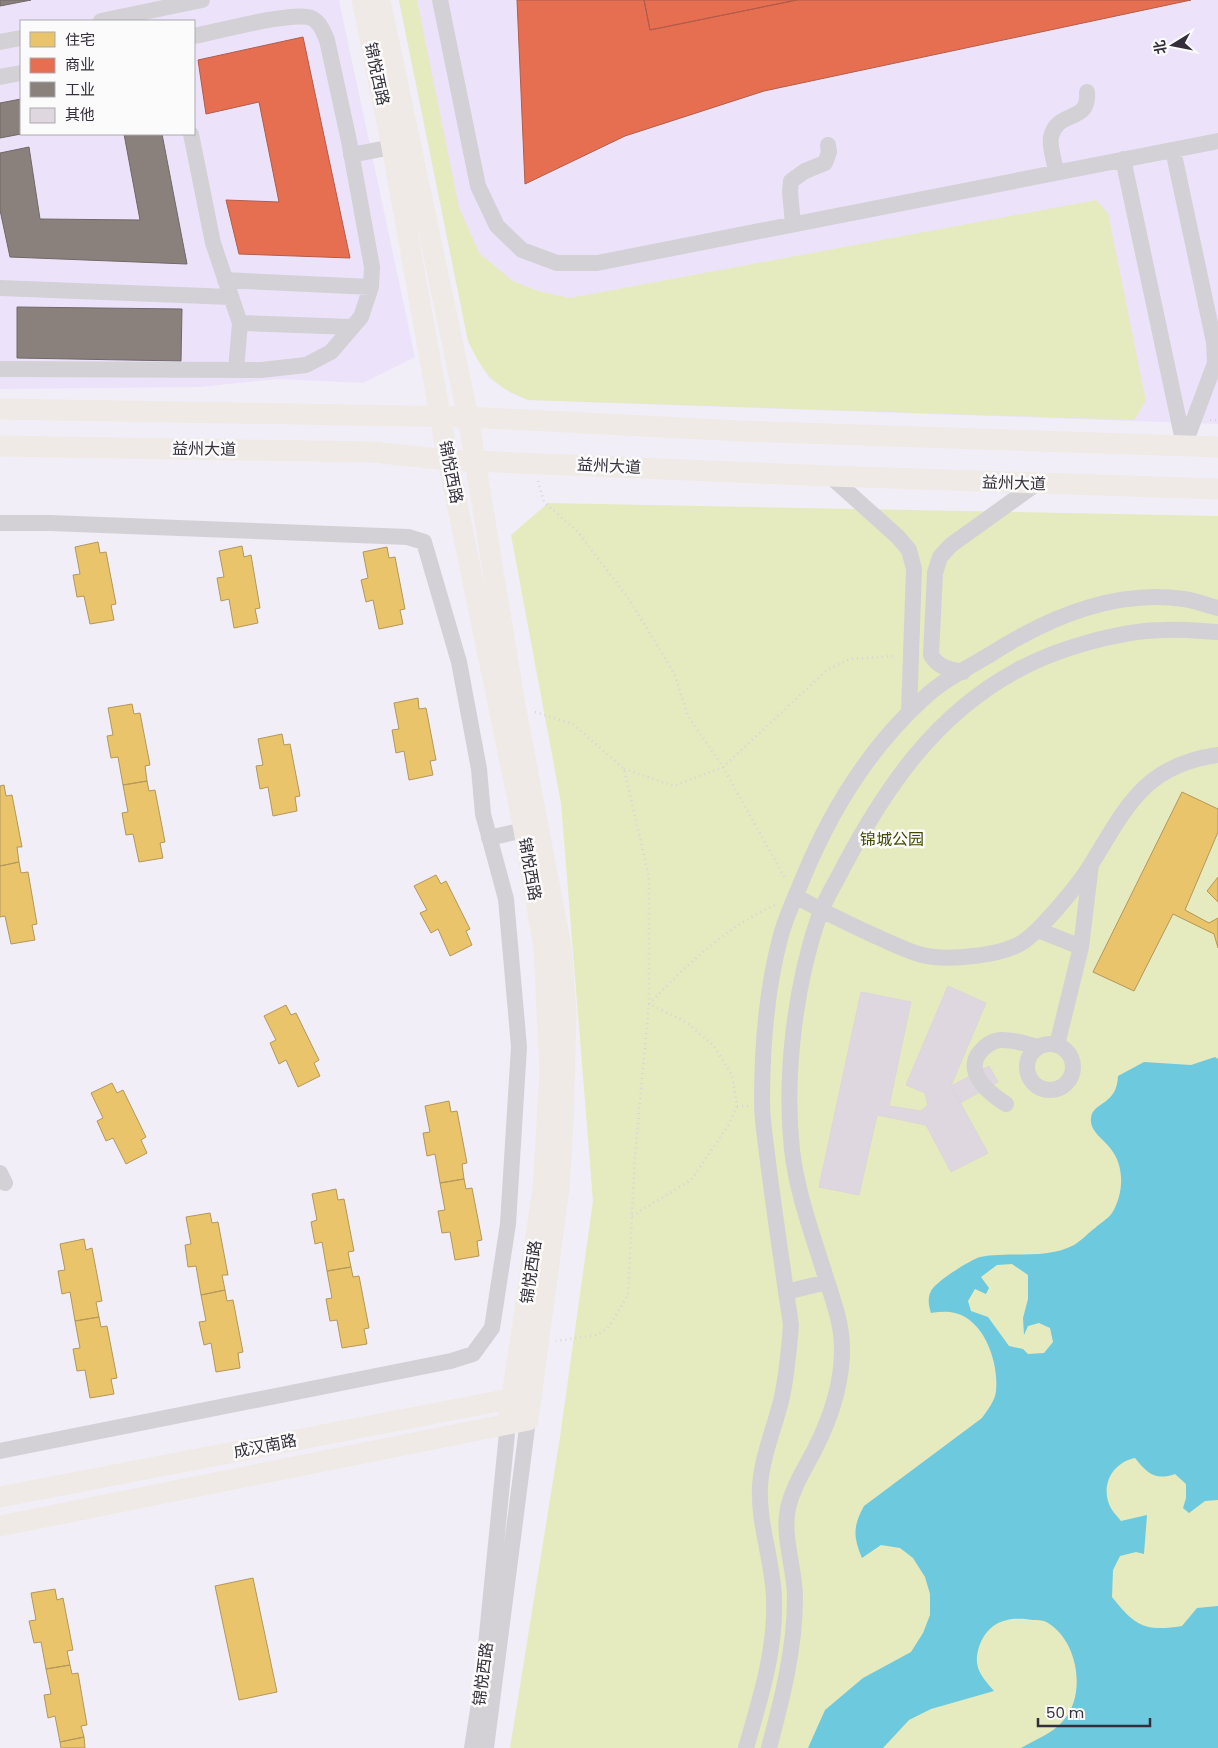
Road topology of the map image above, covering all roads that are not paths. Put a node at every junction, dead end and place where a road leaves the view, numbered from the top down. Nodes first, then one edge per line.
1 (202, 0) edge
2 (362, 0) edge
3 (380, 0) edge
4 (440, 0) edge
5 (171, 3) edge
6 (148, 6) edge
7 (103, 20) edge
8 (195, 36) edge
9 (20, 38) edge
10 (0, 42) edge
11 (20, 73) edge
12 (0, 77) edge
13 (1087, 92) dead end
14 (191, 135) edge
15 (1218, 141) edge
16 (828, 145) dead end
17 (392, 147) junction
18 (1173, 150) junction
19 (351, 155) junction
20 (1123, 159) junction
21 (1056, 172) junction
22 (794, 224) junction
23 (225, 280) junction
24 (371, 287) junction
25 (0, 288) edge
26 (231, 298) junction
27 (240, 323) junction
28 (352, 328) junction
29 (0, 369) edge
30 (236, 370) junction
31 (0, 409) edge
32 (440, 417) junction
33 (468, 417) junction
34 (0, 446) edge
35 (1184, 446) junction
36 (1218, 447) edge
37 (448, 460) junction
38 (475, 461) junction
39 (830, 476) junction
40 (1036, 484) junction
41 (1218, 489) edge
42 (0, 523) edge
43 (1218, 608) edge
44 (1218, 632) edge
45 (963, 672) junction
46 (909, 712) junction
47 (1218, 755) edge
48 (524, 830) junction
49 (489, 838) junction
50 (1091, 864) junction
51 (796, 896) junction
52 (820, 911) junction
53 (1038, 930) junction
54 (1081, 947) junction
55 (1057, 1045) junction
56 (1038, 1047) junction
57 (1006, 1104) dead end
58 (827, 1282) junction
59 (786, 1292) junction
60 (521, 1397) junction
61 (518, 1421) junction
62 (0, 1451) edge
63 (0, 1497) edge
64 (0, 1526) edge
65 (794, 1571) junction
66 (771, 1574) junction
67 (764, 1682) junction
68 (784, 1686) junction
69 (472, 1748) edge
70 (486, 1748) edge
71 (746, 1748) edge
72 (769, 1748) edge

1 - 5 street
2 - 17 main road, 锦悦西路
3 - 33 main road, 锦悦西路
4 - 22 street
5 - 6 street
6 - 7 street
8 - 19 street
9 - 10 street
11 - 12 street
13 - 21 street
14 - 23 street
15 - 18 street
16 - 22 street
17 - 19 street
17 - 32 main road, 锦悦西路
18 - 20 street
18 - 35 street
19 - 24 street
20 - 21 street
20 - 35 street
21 - 22 street
23 - 24 street
23 - 26 street
24 - 28 street
25 - 26 street
26 - 27 street
27 - 28 street
27 - 30 street
28 - 30 street
29 - 30 street
31 - 32 main road
32 - 33 main road
32 - 37 main road, 锦悦西路
33 - 35 main road
33 - 38 main road, 锦悦西路
34 - 37 main road, 益州大道
35 - 36 main road
37 - 38 main road, 益州大道
37 - 48 main road, 锦悦西路
38 - 39 main road, 益州大道
38 - 60 main road, 锦悦西路
39 - 40 main road, 益州大道
39 - 46 street
40 - 41 main road, 益州大道
40 - 45 street
42 - 49 street
43 - 45 street
44 - 52 street
45 - 46 street
46 - 51 street
47 - 50 street
48 - 49 street
48 - 60 main road, 锦悦西路
49 - 62 street
50 - 53 street
50 - 54 street
51 - 52 street
51 - 59 street
52 - 53 street
52 - 58 street
53 - 54 street
54 - 55 street
55 - 56 street
55 - 56 street
56 - 57 street
58 - 59 street
58 - 65 street
59 - 66 street
60 - 61 main road, 锦悦西路
60 - 63 main road, 成汉南路
61 - 64 main road, 成汉南路
61 - 69 street, 锦悦西路
61 - 70 street, 锦悦西路
65 - 66 street
65 - 68 street
66 - 67 street
67 - 68 street
67 - 71 street
68 - 72 street

